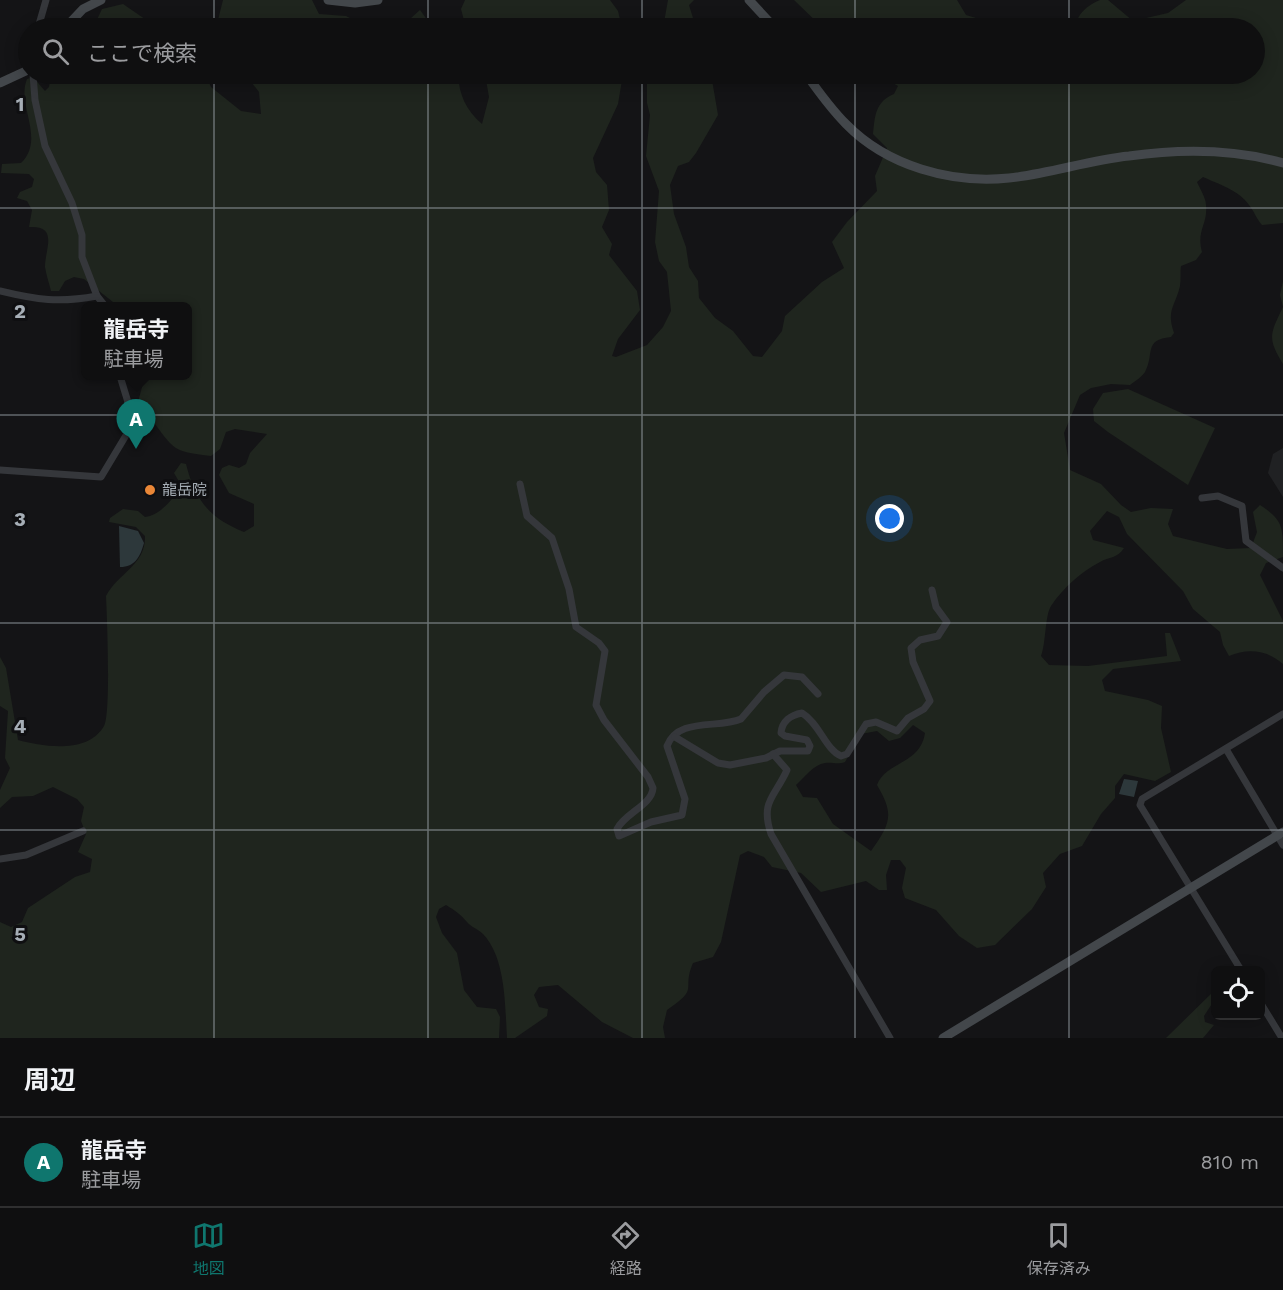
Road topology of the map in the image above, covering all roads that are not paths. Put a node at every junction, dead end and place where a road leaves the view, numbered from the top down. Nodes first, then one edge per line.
1 (46, 0) edge
2 (101, 0) edge
3 (328, 0) edge
4 (378, 0) edge
5 (749, 0) edge
6 (41, 18) edge
7 (74, 18) edge
8 (766, 18) edge
9 (18, 75) edge
10 (0, 83) edge
11 (34, 84) edge
12 (814, 84) edge
13 (1283, 163) edge
14 (0, 291) edge
15 (97, 296) junction
16 (102, 302) edge
17 (121, 380) edge
18 (0, 470) edge
19 (520, 484) dead end
20 (1202, 498) dead end
21 (1283, 567) edge
22 (932, 590) dead end
23 (818, 694) dead end
24 (1283, 714) edge
25 (675, 737) junction
26 (1226, 749) junction
27 (773, 754) junction
28 (83, 831) dead end
29 (1280, 834) edge
30 (1283, 845) edge
31 (0, 859) edge
32 (1191, 887) junction
33 (1239, 966) edge
34 (1265, 1010) edge
35 (890, 1038) edge
36 (943, 1038) edge
37 (1282, 1038) edge

1 - 6 street
2 - 7 street
3 - 4 street
5 - 8 street
9 - 10 street
11 - 15 street
12 - 13 street
14 - 15 street
15 - 16 street
17 - 18 street
19 - 25 street
20 - 21 street
22 - 27 street
23 - 25 street
24 - 26 street
25 - 27 street
26 - 29 street
26 - 32 street
27 - 35 street
28 - 31 street
29 - 30 street
29 - 32 street
32 - 33 street
32 - 36 street
34 - 37 street

